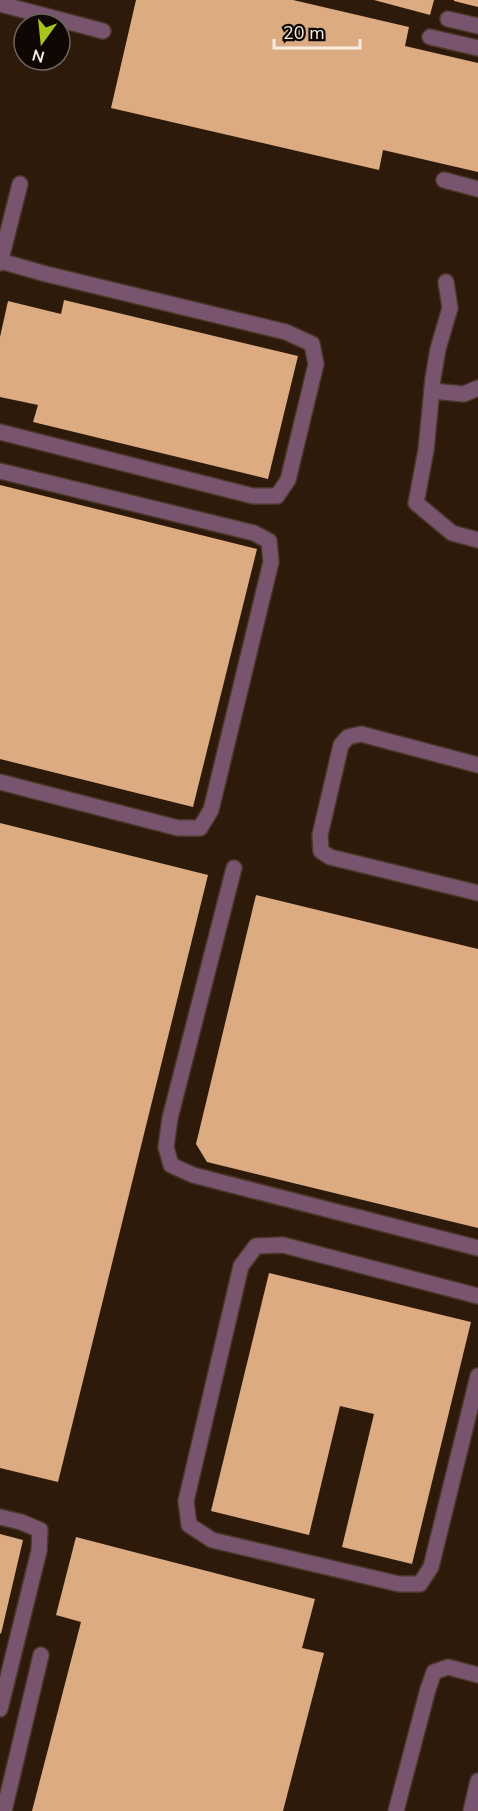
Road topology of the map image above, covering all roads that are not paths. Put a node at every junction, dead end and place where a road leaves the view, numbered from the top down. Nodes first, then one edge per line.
1 (0, 4) edge
2 (448, 19) dead end
3 (478, 26) edge
4 (103, 32) dead end
5 (430, 37) dead end
6 (478, 48) edge
7 (444, 180) dead end
8 (20, 184) dead end
9 (478, 189) edge
10 (0, 262) edge
11 (446, 282) dead end
12 (478, 388) edge
13 (432, 392) junction
14 (0, 432) edge
15 (0, 471) edge
16 (478, 540) edge
17 (478, 765) edge
18 (0, 782) edge
19 (234, 868) dead end
20 (478, 893) edge
21 (478, 1248) edge
22 (478, 1296) edge
23 (478, 1376) edge
24 (0, 1517) edge
25 (41, 1655) dead end
26 (478, 1675) edge
27 (0, 1709) edge
28 (478, 1781) edge
29 (4, 1811) edge
30 (396, 1811) edge
31 (471, 1811) edge

1 - 4 street
2 - 3 street
5 - 6 street
7 - 9 street
8 - 10 street
10 - 14 street
11 - 13 street
12 - 13 street
13 - 16 street
15 - 18 street
17 - 20 street
19 - 21 street
22 - 23 street
24 - 27 street
25 - 29 street
26 - 30 street
28 - 31 street

